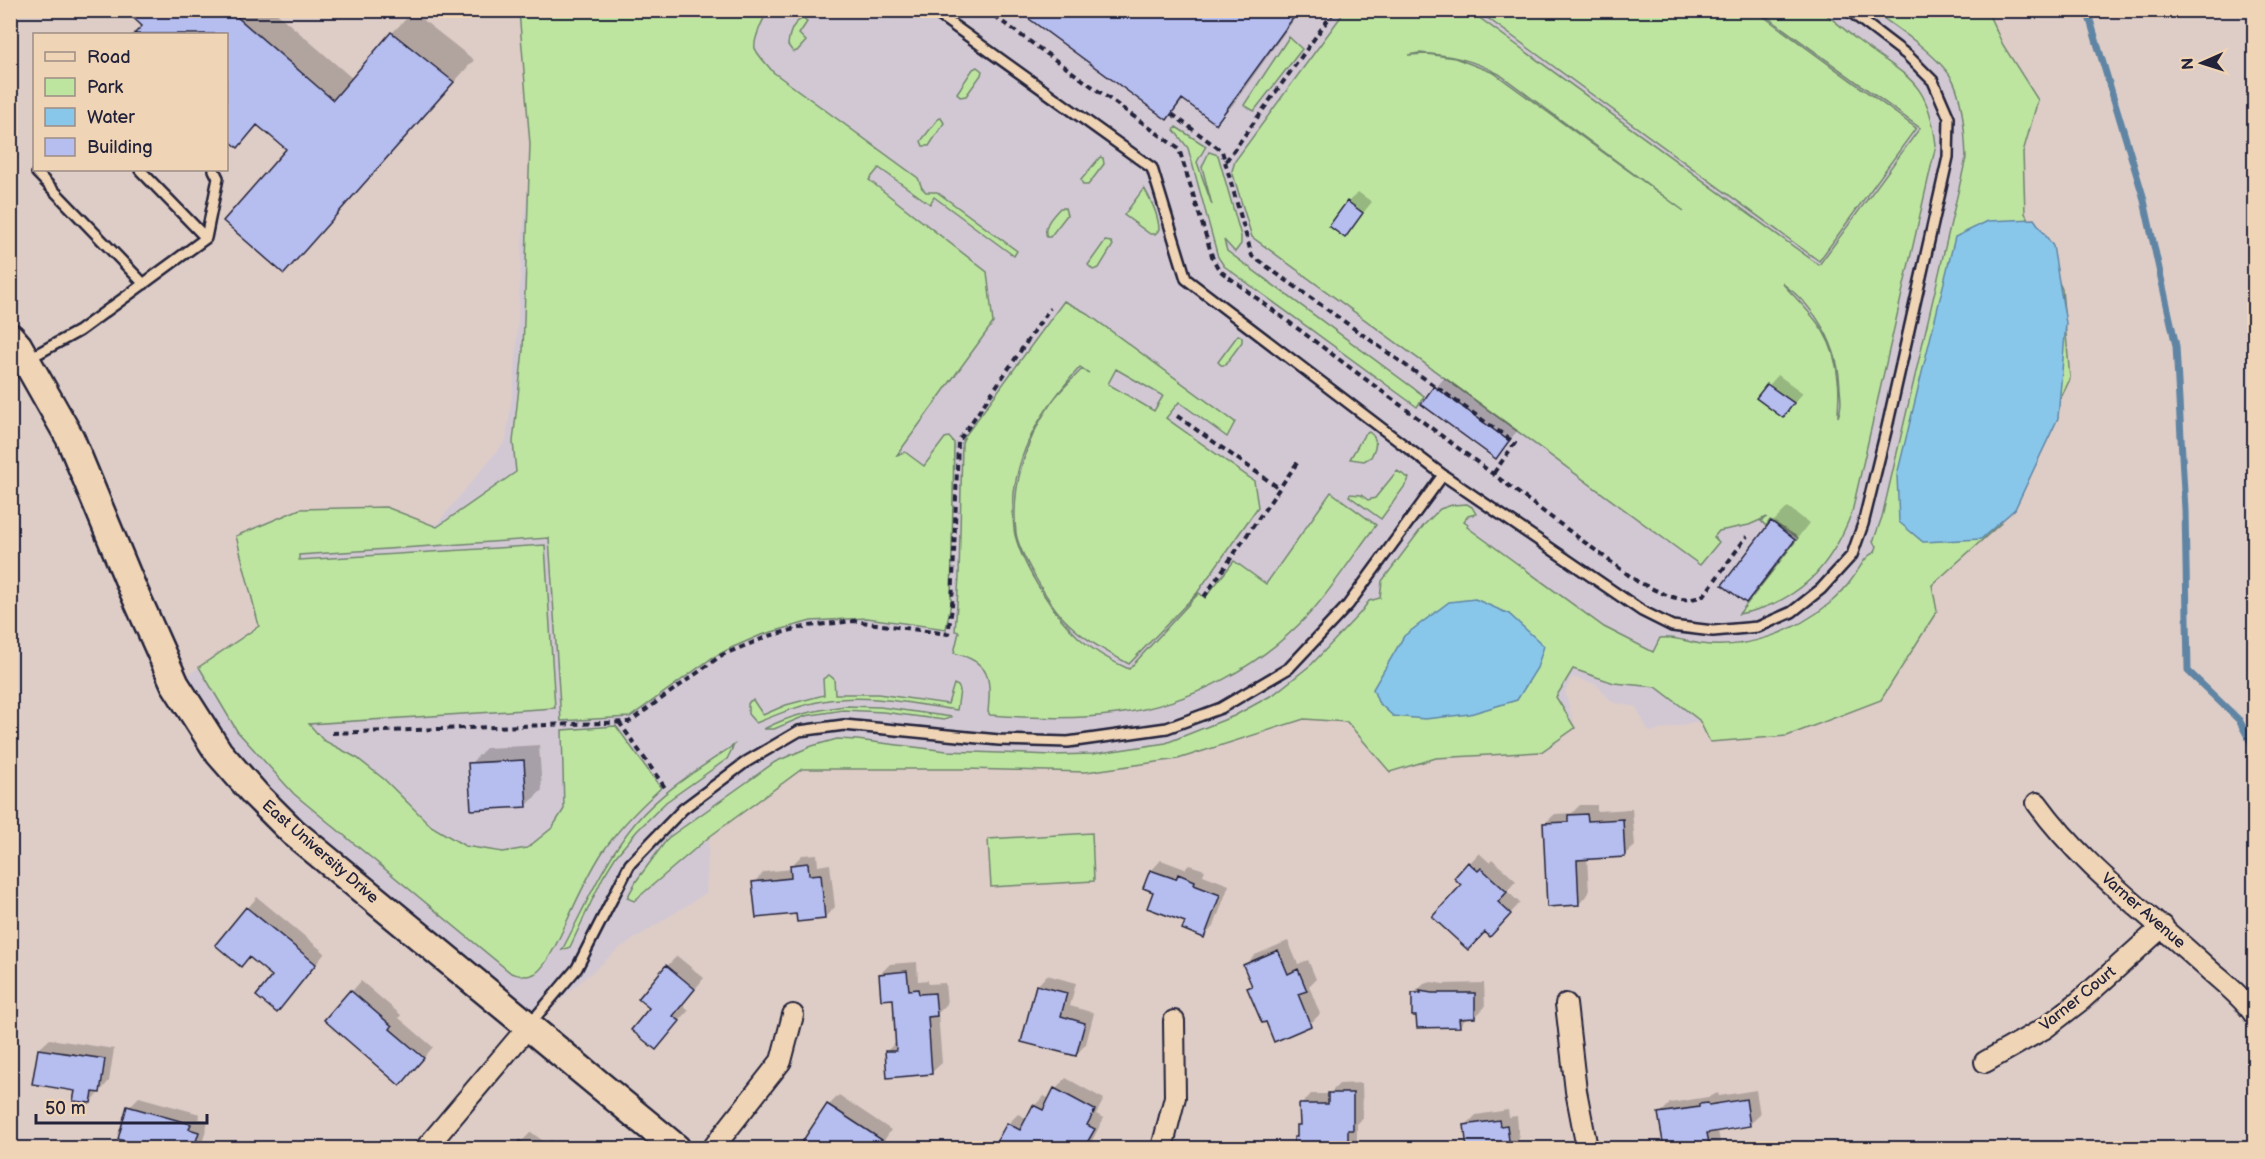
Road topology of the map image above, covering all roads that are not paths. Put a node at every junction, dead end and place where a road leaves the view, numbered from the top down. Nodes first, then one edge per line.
1 (932, 10) edge
2 (1848, 10) edge
3 (39, 171) edge
4 (141, 171) edge
5 (214, 171) edge
6 (206, 238) junction
7 (144, 284) junction
8 (10, 337) edge
9 (18, 368) edge
10 (1443, 475) junction
11 (2037, 803) dead end
12 (2163, 926) junction
13 (1566, 1004) dead end
14 (2254, 1014) edge
15 (793, 1015) dead end
16 (1174, 1021) dead end
17 (528, 1027) junction
18 (1985, 1062) dead end
19 (426, 1149) edge
20 (676, 1149) edge
21 (713, 1149) edge
22 (1162, 1149) edge
23 (1587, 1149) edge

1 - 10 lane
2 - 10 lane
3 - 7 lane
4 - 6 lane
5 - 6 lane
6 - 7 lane
7 - 9 lane
8 - 9 main road, East University Drive
9 - 17 main road, East University Drive
10 - 17 lane
11 - 12 street, Varner Avenue
12 - 14 street, Varner Avenue
12 - 18 street, Varner Court
13 - 23 street
15 - 21 street
16 - 22 street
17 - 19 street
17 - 20 main road, East University Drive

